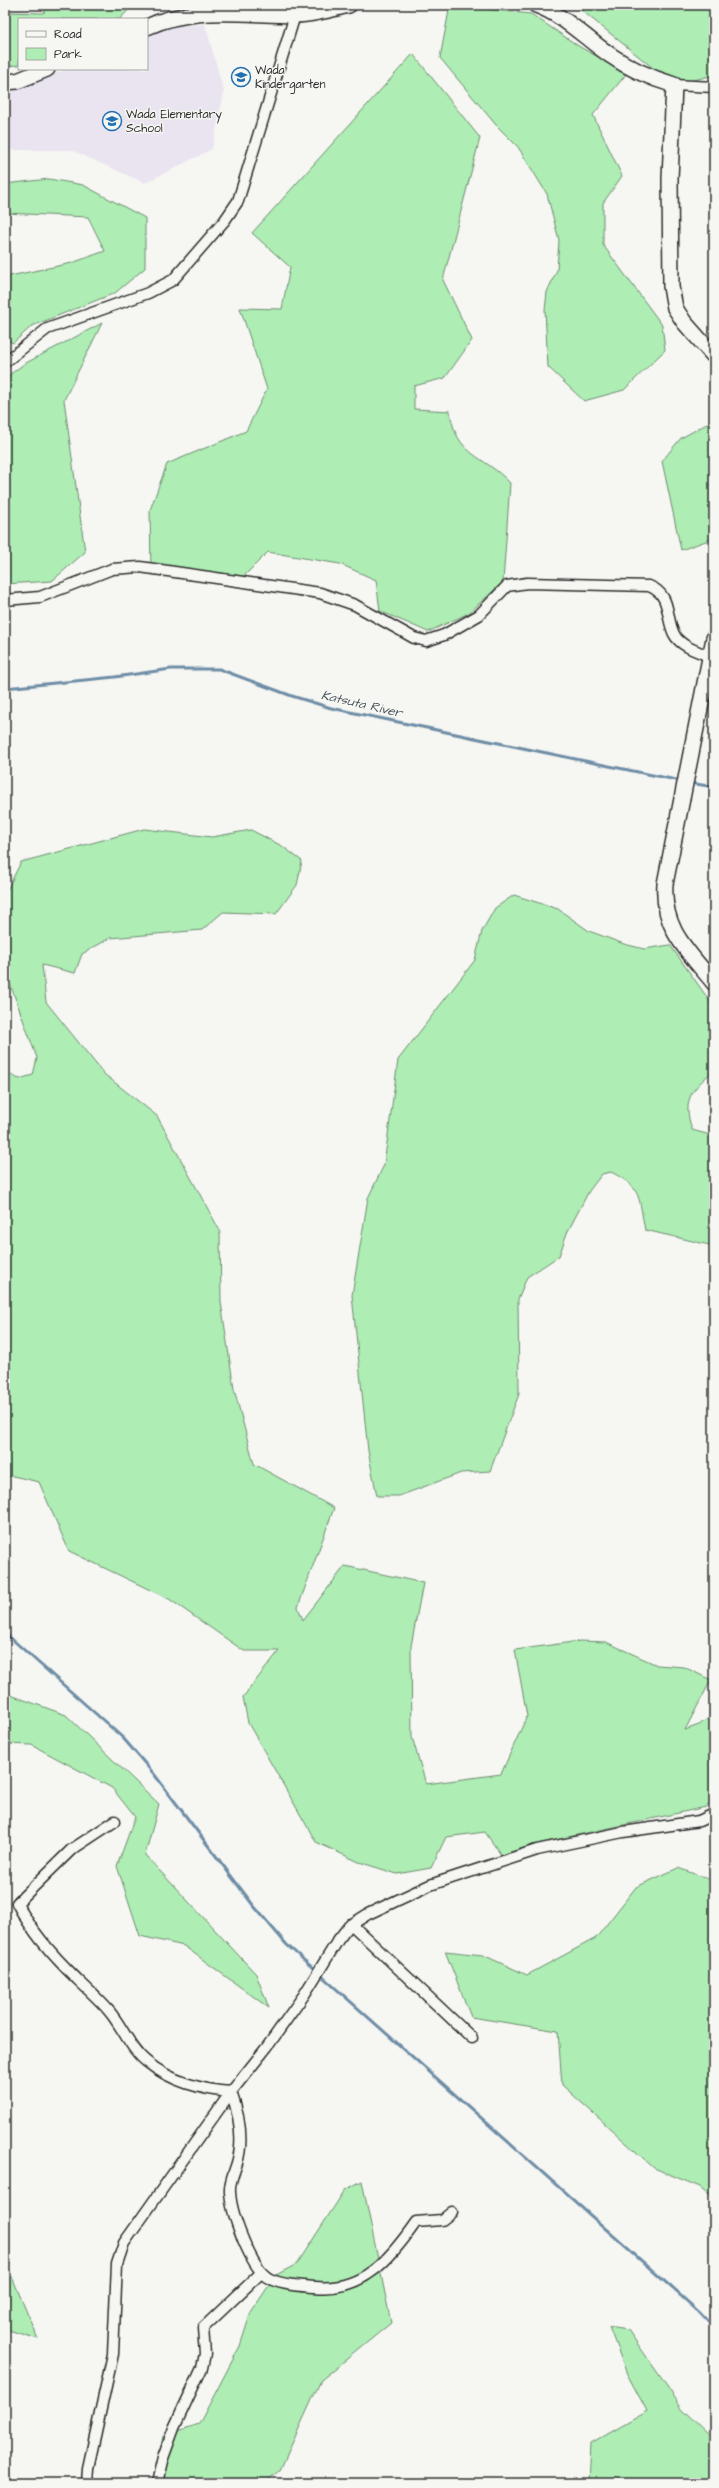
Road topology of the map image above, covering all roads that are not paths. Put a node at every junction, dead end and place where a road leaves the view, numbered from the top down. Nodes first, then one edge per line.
1 (349, 5) edge
2 (536, 5) edge
3 (295, 10) edge
4 (148, 27) edge
5 (44, 70) edge
6 (5, 82) edge
7 (674, 85) junction
8 (714, 87) edge
9 (714, 356) edge
10 (5, 362) edge
11 (5, 600) edge
12 (713, 650) edge
13 (714, 983) edge
14 (714, 1814) edge
15 (115, 1820) dead end
16 (352, 1924) junction
17 (472, 2038) dead end
18 (231, 2092) junction
19 (452, 2212) dead end
20 (261, 2273) junction
21 (87, 2483) edge
22 (157, 2483) edge

1 - 3 street
2 - 7 street
3 - 4 street
3 - 10 street
5 - 6 street
7 - 8 street
7 - 9 street
11 - 12 street
12 - 13 street
14 - 16 street
15 - 18 street
16 - 17 street
16 - 18 street
18 - 20 street
18 - 21 street
19 - 20 street
20 - 22 street

